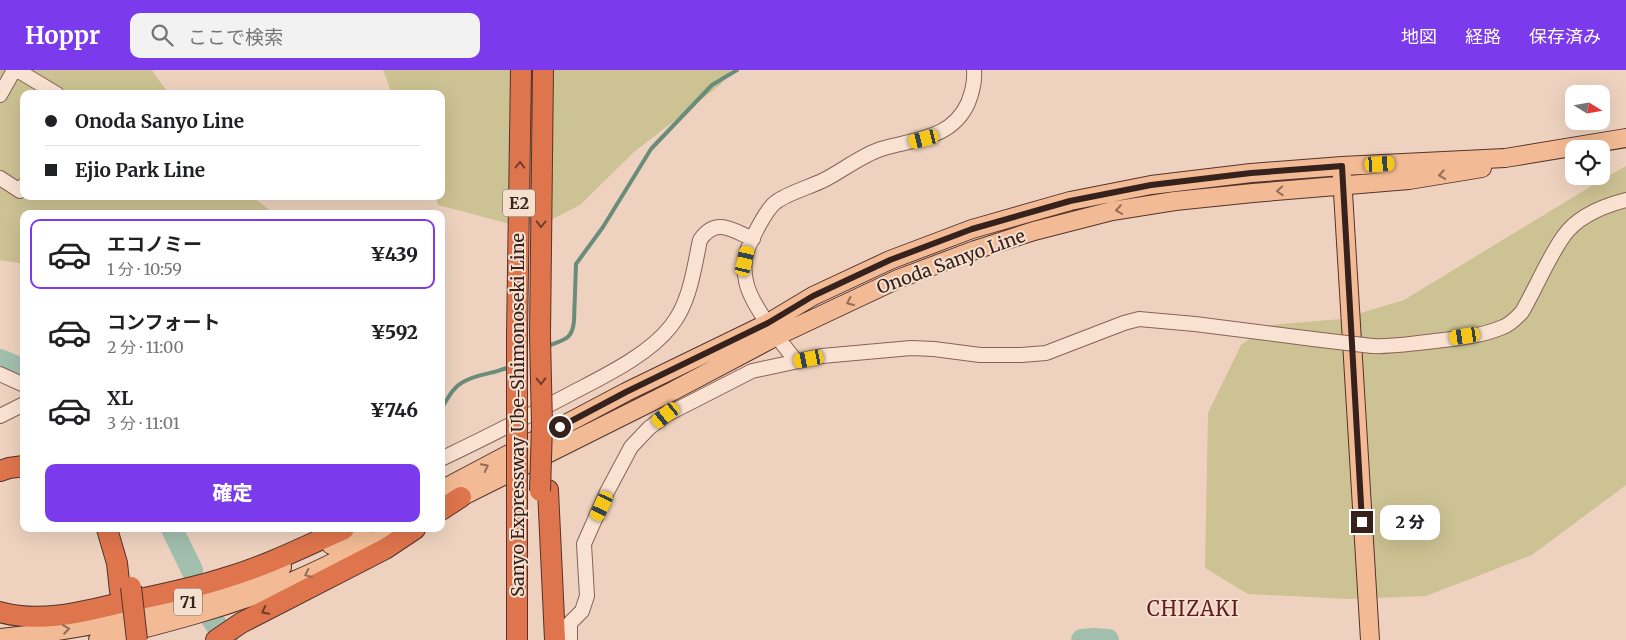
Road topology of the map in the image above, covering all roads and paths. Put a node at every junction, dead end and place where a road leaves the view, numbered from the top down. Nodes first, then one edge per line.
1 (16, 70) edge
2 (521, 70) edge
3 (544, 70) edge
4 (974, 70) edge
5 (50, 90) edge
6 (0, 95) edge
7 (1626, 138) edge
8 (1505, 158) junction
9 (1342, 166) junction
10 (0, 178) edge
11 (1342, 186) junction
12 (20, 190) edge
13 (1626, 200) edge
14 (753, 239) junction
15 (772, 330) junction
16 (796, 361) junction
17 (0, 374) edge
18 (20, 382) edge
19 (20, 406) edge
20 (0, 416) edge
21 (20, 455) edge
22 (445, 457) edge
23 (0, 458) edge
24 (20, 467) edge
25 (0, 471) edge
26 (445, 488) edge
27 (544, 491) junction
28 (461, 497) joint
29 (445, 507) edge
30 (108, 532) edge
31 (121, 532) edge
32 (337, 532) edge
33 (358, 532) edge
34 (393, 532) edge
35 (410, 532) edge
36 (126, 589) junction
37 (0, 612) edge
38 (0, 638) edge
39 (98, 640) edge
40 (125, 640) edge
41 (137, 640) edge
42 (216, 640) edge
43 (517, 640) edge
44 (542, 640) edge
45 (555, 640) edge
46 (570, 640) edge
47 (1370, 640) edge

1 - 5 street
1 - 6 street
43 -> 2 highway, Sanyo Expressway Ube-Shimonoseki Line / E2, bridge
3 -> 27 highway, Sanyo Expressway Ube-Shimonoseki Line / E2, bridge
4 - 14 street
7 - 8 main road, Onoda Sanyo Line
8 - 9 main road, Onoda Sanyo Line
8 -> 11 main road, Onoda Sanyo Line
9 - 11 main road
9 - 15 main road, Onoda Sanyo Line
10 - 12 street
11 -> 15 main road, Onoda Sanyo Line
11 - 47 main road
13 - 16 street, bridge
14 - 15 street
14 - 22 street
15 - 16 street
26 -> 15 main road, Onoda Sanyo Line
15 - 28 main road, Onoda Sanyo Line
16 - 46 street
17 - 18 street
19 - 20 street
21 - 23 highway
24 - 25 highway
27 - 44 highway, Sanyo Expressway Ube-Shimonoseki Line
27 - 45 highway
28 - 29 highway
30 - 36 highway
31 - 36 highway
32 - 37 highway
38 -> 33 main road, 71
34 -> 39 main road, 71
35 -> 42 highway
36 - 40 highway
36 - 41 highway, bridge

